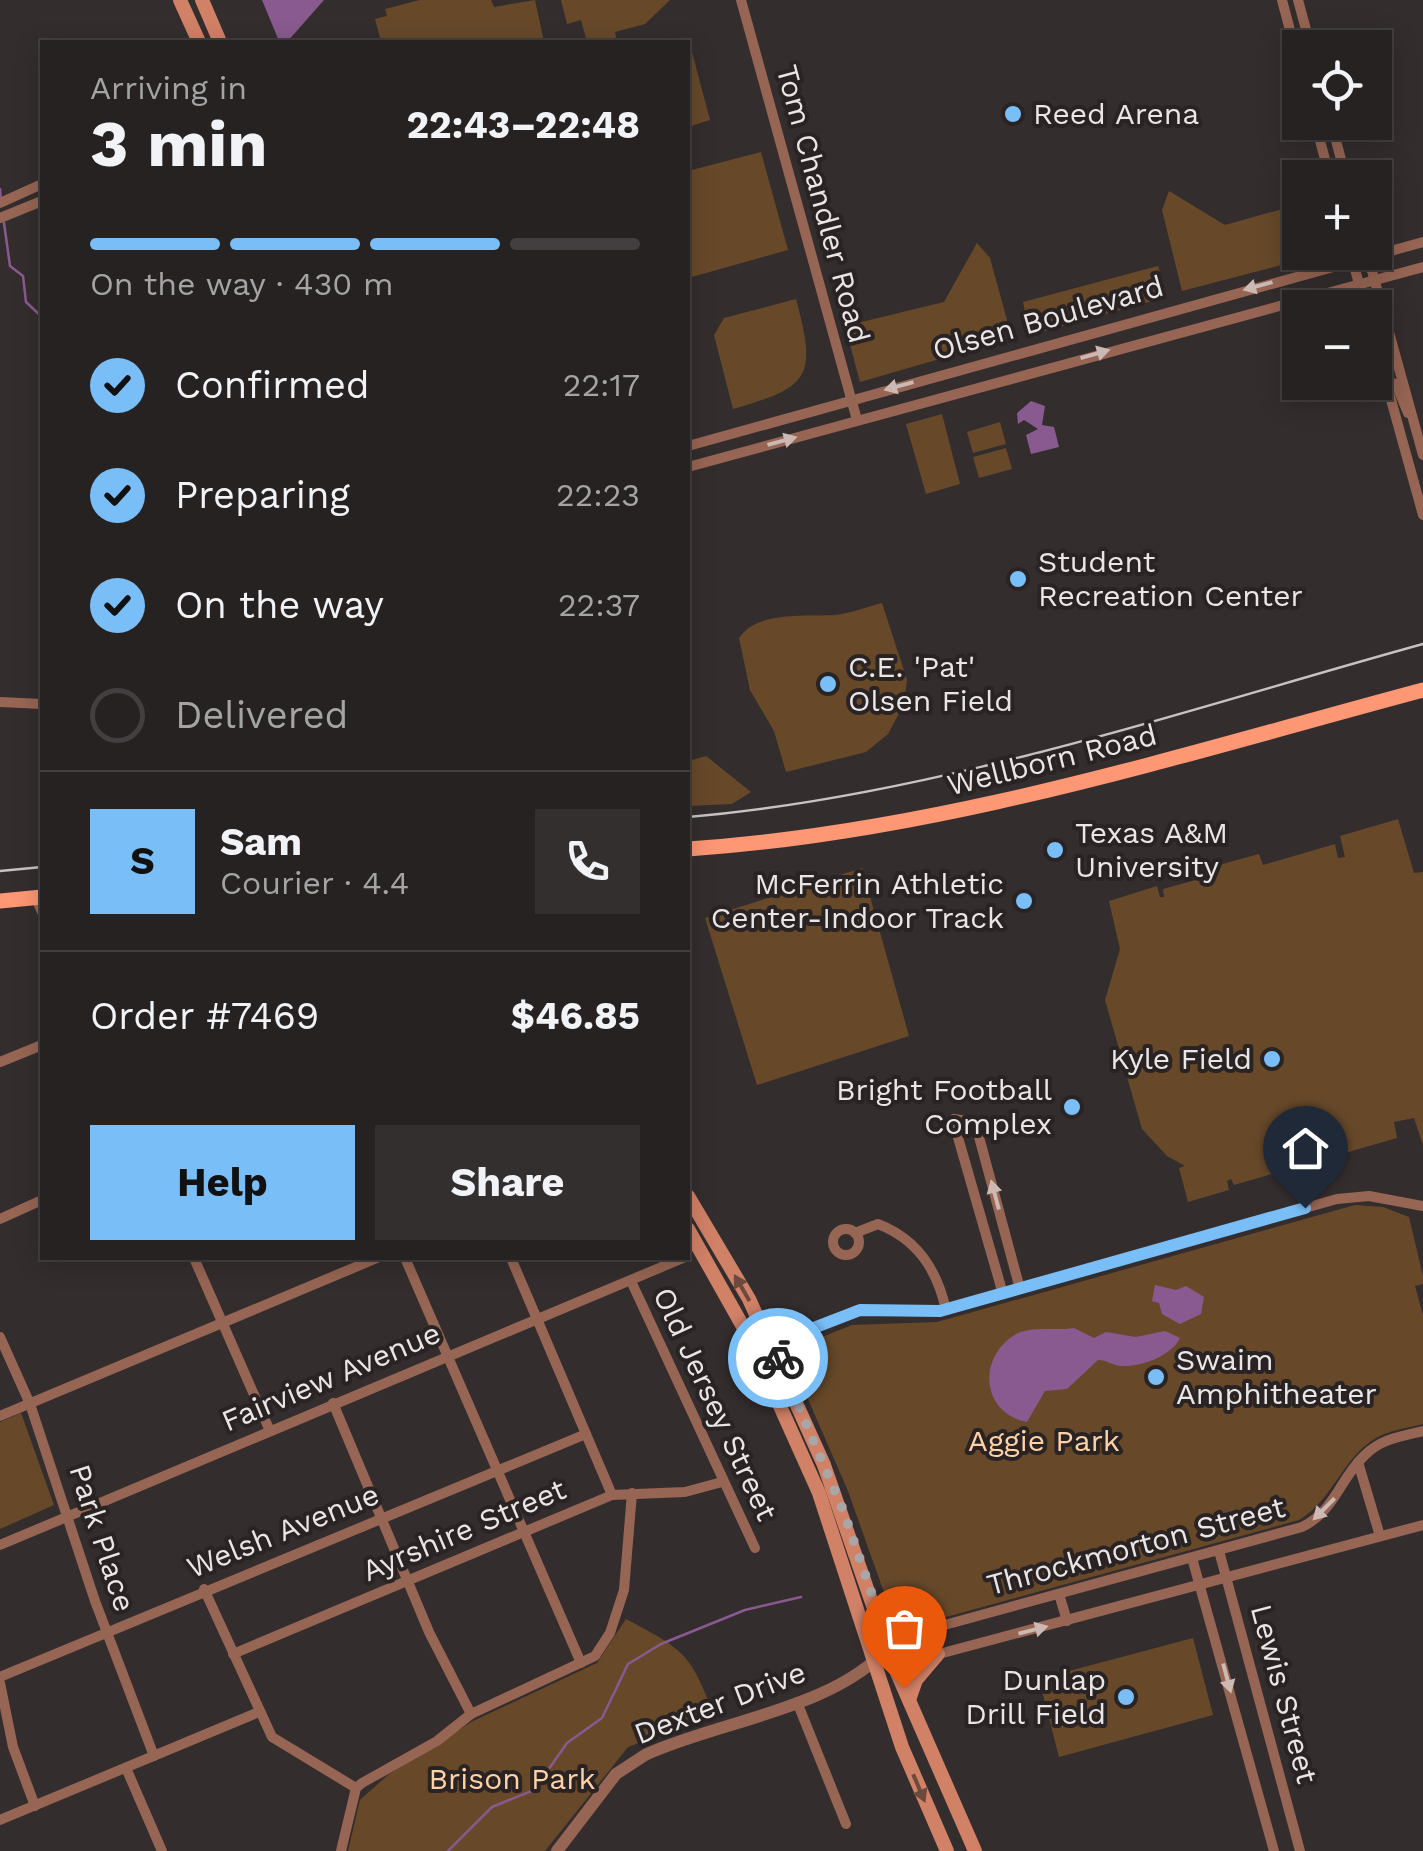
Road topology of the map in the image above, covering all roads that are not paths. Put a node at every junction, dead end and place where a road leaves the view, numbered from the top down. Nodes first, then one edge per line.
1 (180, 0) edge
2 (202, 0) edge
3 (741, 0) edge
4 (1282, 0) edge
5 (1298, 0) edge
6 (1306, 28) joint
7 (1290, 30) edge
8 (1298, 30) edge
9 (198, 40) edge
10 (219, 40) edge
11 (40, 185) edge
12 (3, 201) edge
13 (40, 201) edge
14 (5, 216) edge
15 (1423, 242) edge
16 (1392, 249) edge
17 (1423, 266) edge
18 (1307, 270) edge
19 (1355, 270) edge
20 (1372, 270) edge
21 (1375, 280) junction
22 (1359, 284) junction
23 (1361, 290) edge
24 (1178, 308) junction
25 (1180, 332) junction
26 (1392, 382) edge
27 (851, 399) junction
28 (1391, 400) edge
29 (1412, 417) junction
30 (857, 420) junction
31 (690, 445) edge
32 (1405, 450) junction
33 (1422, 451) edge
34 (690, 466) edge
35 (1423, 515) edge
36 (1423, 690) edge
37 (0, 702) edge
38 (40, 704) edge
39 (690, 849) edge
40 (0, 900) edge
41 (40, 902) edge
42 (40, 1046) edge
43 (0, 1062) edge
44 (40, 1201) edge
45 (1423, 1206) edge
46 (692, 1213) edge
47 (0, 1218) edge
48 (855, 1233) dead end
49 (690, 1254) edge
50 (195, 1260) edge
51 (407, 1260) edge
52 (512, 1260) edge
53 (677, 1260) edge
54 (357, 1261) edge
55 (631, 1281) junction
56 (1020, 1289) junction
57 (1003, 1294) junction
58 (946, 1310) junction
59 (537, 1319) junction
60 (222, 1322) junction
61 (0, 1337) edge
62 (772, 1344) junction
63 (756, 1352) junction
64 (447, 1354) junction
65 (334, 1403) junction
66 (30, 1404) junction
67 (0, 1416) edge
68 (1423, 1430) edge
69 (270, 1431) junction
70 (586, 1434) junction
71 (1358, 1462) junction
72 (498, 1470) junction
73 (722, 1482) junction
74 (632, 1493) junction
75 (612, 1495) junction
76 (69, 1515) junction
77 (381, 1517) junction
78 (1423, 1524) edge
79 (524, 1532) junction
80 (1380, 1536) junction
81 (0, 1545) edge
82 (754, 1548) dead end
83 (1219, 1550) junction
84 (1192, 1558) junction
85 (1226, 1576) junction
86 (408, 1580) junction
87 (1200, 1585) junction
88 (204, 1589) junction
89 (1060, 1594) junction
90 (874, 1604) junction
91 (1068, 1620) junction
92 (930, 1629) junction
93 (108, 1633) junction
94 (888, 1648) junction
95 (233, 1654) junction
96 (938, 1654) junction
97 (581, 1663) junction
98 (875, 1663) junction
99 (894, 1666) junction
100 (0, 1680) edge
101 (909, 1701) junction
102 (797, 1702) junction
103 (259, 1712) junction
104 (471, 1714) junction
105 (154, 1756) junction
106 (126, 1768) junction
107 (356, 1788) junction
108 (35, 1806) junction
109 (0, 1820) edge
110 (846, 1824) dead end
111 (162, 1851) edge
112 (341, 1851) edge
113 (557, 1851) edge
114 (946, 1851) edge
115 (975, 1851) edge
116 (1274, 1851) edge
117 (1300, 1851) edge

1 - 9 main road
2 - 10 main road
3 - 27 street, Tom Chandler Road
4 - 7 street
5 - 6 street
6 - 8 street
11 - 12 street
13 - 14 street
15 - 16 street, Olsen Boulevard
17 - 21 street, Olsen Boulevard
18 -> 24 street, Olsen Boulevard
19 - 22 street
20 - 21 street
21 - 22 street, Olsen Boulevard
21 - 29 street
22 - 23 street
22 - 25 street, Olsen Boulevard
24 - 25 street
24 -> 27 street, Olsen Boulevard
30 -> 25 street, Olsen Boulevard
26 - 29 street
27 - 30 street, Tom Chandler Road
27 - 31 street, Olsen Boulevard
28 - 32 street
29 - 33 street
34 -> 30 street, Olsen Boulevard
32 - 33 street
32 - 35 street
36 - 39 main road, Wellborn Road
37 - 38 street
40 - 41 main road
42 - 43 street
44 - 47 street
45 - 56 street
62 -> 46 main road
48 - 58 street
49 - 63 main road
50 - 60 street
51 - 64 street
52 - 59 street
53 - 55 street, Fairview Avenue
54 - 60 street
55 - 59 street, Fairview Avenue
55 - 73 street, Old Jersey Street
56 - 57 street
56 -> 57 street
57 - 58 street
58 - 62 street
59 - 64 street, Fairview Avenue
59 - 70 street
60 - 66 street
60 - 69 street
61 - 66 street, Park Place
62 - 63 street
62 - 90 main road
63 - 98 main road
64 - 65 street, Fairview Avenue
64 - 72 street
65 - 69 street, Fairview Avenue
65 - 77 street
66 - 67 street
66 - 76 street, Park Place
68 - 71 street, Throckmorton Street
69 - 76 street, Fairview Avenue
70 - 72 street, Welsh Avenue
70 - 75 street
71 - 80 street
71 -> 83 street, Throckmorton Street
72 - 77 street, Welsh Avenue
72 - 79 street
73 - 74 street, Ayrshire Street
73 - 82 street, Old Jersey Street
74 - 75 street, Ayrshire Street
74 - 97 street
75 - 79 street, Ayrshire Street
76 - 81 street, Fairview Avenue
76 - 93 street, Park Place
77 - 86 street
77 - 88 street, Welsh Avenue
78 - 80 street
79 - 86 street, Ayrshire Street
79 - 97 street
80 - 85 street
83 - 84 street, Throckmorton Street
83 - 85 street, Lewis Street
84 - 87 street, Lewis Street
84 - 89 street, Throckmorton Street
85 - 87 street
85 - 117 street, Lewis Street
86 - 95 street, Ayrshire Street
86 - 104 street
87 - 91 street
87 -> 116 street, Lewis Street
88 - 93 street, Welsh Avenue
88 - 95 street
89 - 91 street
89 - 92 street, Throckmorton Street
90 - 92 main road
90 - 94 main road
96 -> 91 street
92 - 94 street, Throckmorton Street
93 - 100 street, Welsh Avenue
93 - 105 street, Park Place
94 - 98 street
94 - 99 main road
95 - 103 street
96 - 99 street
96 - 101 main road
97 - 104 street
98 - 99 street
98 - 102 street, Dexter Drive
98 -> 114 main road
99 - 101 main road
100 - 108 street
101 - 115 main road
102 - 110 street
102 - 113 street, Dexter Drive
103 - 105 street
103 - 107 street
104 - 107 street
105 - 106 street
106 - 108 street
106 - 111 street
107 - 112 street
108 - 109 street

